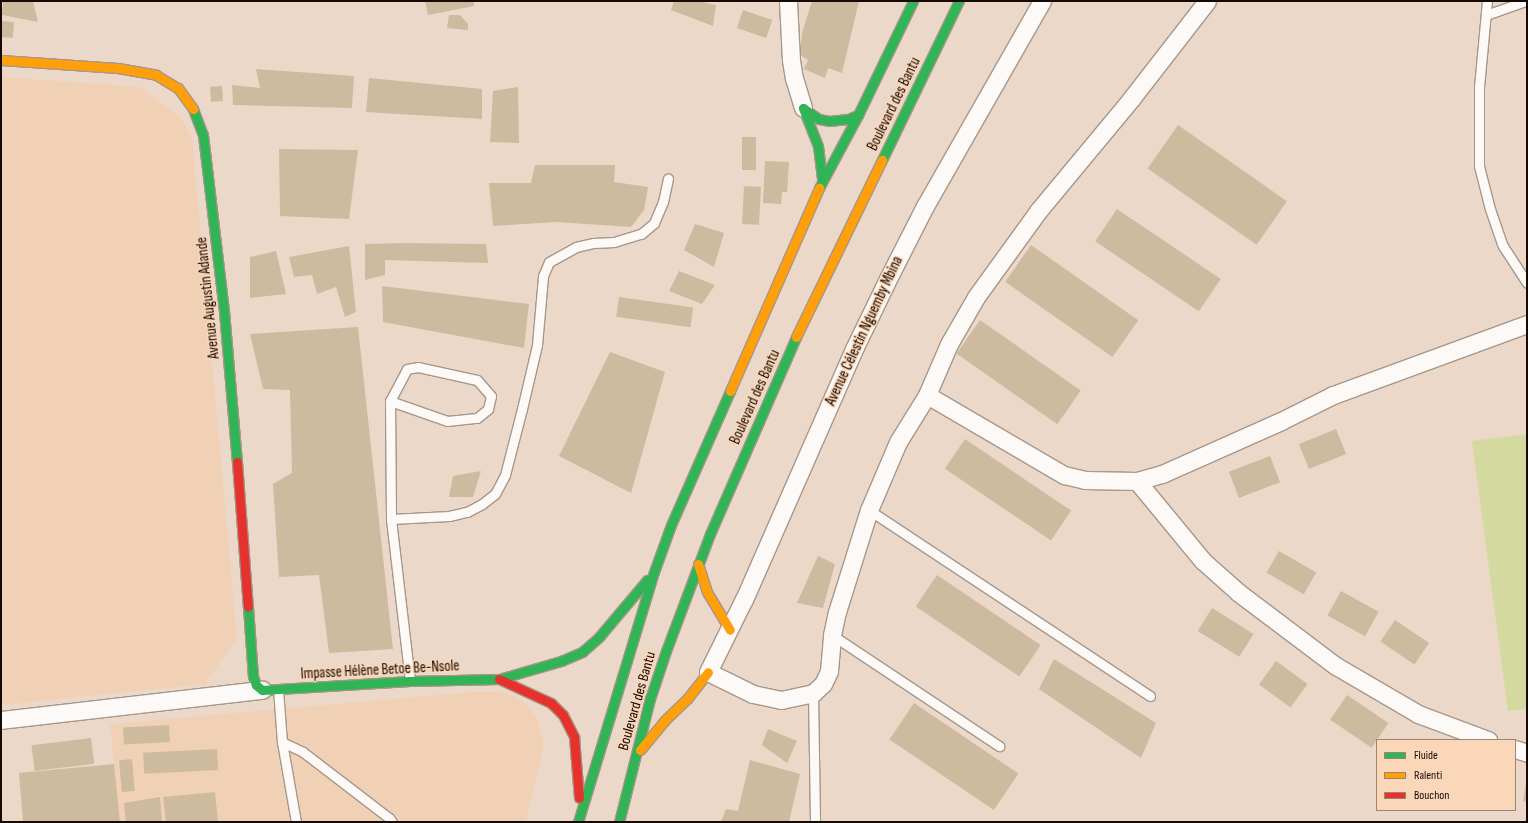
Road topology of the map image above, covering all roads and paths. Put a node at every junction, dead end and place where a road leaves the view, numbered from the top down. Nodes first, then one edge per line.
1 (788, 1) edge
2 (913, 1) edge
3 (959, 1) edge
4 (1042, 1) edge
5 (1207, 1) edge
6 (1487, 1) edge
7 (1525, 1) edge
8 (1486, 15) junction
9 (1, 60) edge
10 (803, 108) junction
11 (858, 114) junction
12 (668, 179) dead end
13 (822, 181) junction
14 (1527, 283) edge
15 (1527, 324) edge
16 (928, 395) junction
17 (390, 401) junction
18 (1137, 481) junction
19 (869, 510) junction
20 (391, 519) junction
21 (698, 564) junction
22 (654, 572) junction
23 (730, 630) junction
24 (832, 635) junction
25 (708, 672) junction
26 (499, 680) junction
27 (410, 681) junction
28 (270, 690) junction
29 (813, 693) junction
30 (1150, 696) dead end
31 (1, 720) edge
32 (1485, 739) edge
33 (282, 742) junction
34 (999, 746) dead end
35 (1516, 749) edge
36 (1527, 753) edge
37 (635, 755) junction
38 (580, 811) junction
39 (296, 822) edge
40 (392, 822) edge
41 (578, 822) edge
42 (619, 822) edge
43 (815, 822) edge

1 - 10 street
2 - 11 main road, Boulevard des Bantu
3 - 21 main road, Boulevard des Bantu
4 - 23 street, Avenue Célestin Nguemby Mbina
5 - 16 street
6 - 8 lane
7 - 8 lane
8 - 14 lane
9 - 28 main road, Avenue Augustin Adande
10 - 11 main road
10 - 13 main road
11 - 13 main road, Boulevard des Bantu
12 - 20 lane
13 - 22 main road, Boulevard des Bantu
15 - 18 street
16 - 18 street
16 - 19 street
17 - 17 lane
17 - 20 lane
18 - 32 street
19 - 24 street
19 - 30 lane
20 - 27 lane
21 - 23 main road
21 - 37 main road, Boulevard des Bantu
22 - 26 main road
22 - 38 main road, Boulevard des Bantu
23 - 25 street, Avenue Célestin Nguemby Mbina
24 - 29 street
24 - 34 lane
25 - 29 street
25 - 37 main road
26 - 27 main road, Impasse Hélène Betoe Be-Nsole
26 - 38 main road
27 - 28 main road, Impasse Hélène Betoe Be-Nsole
28 - 31 street
28 - 33 lane
29 - 43 lane
33 - 39 lane
33 - 40 lane
35 - 36 street
37 - 42 main road, Boulevard des Bantu
38 - 41 main road, Boulevard des Bantu

